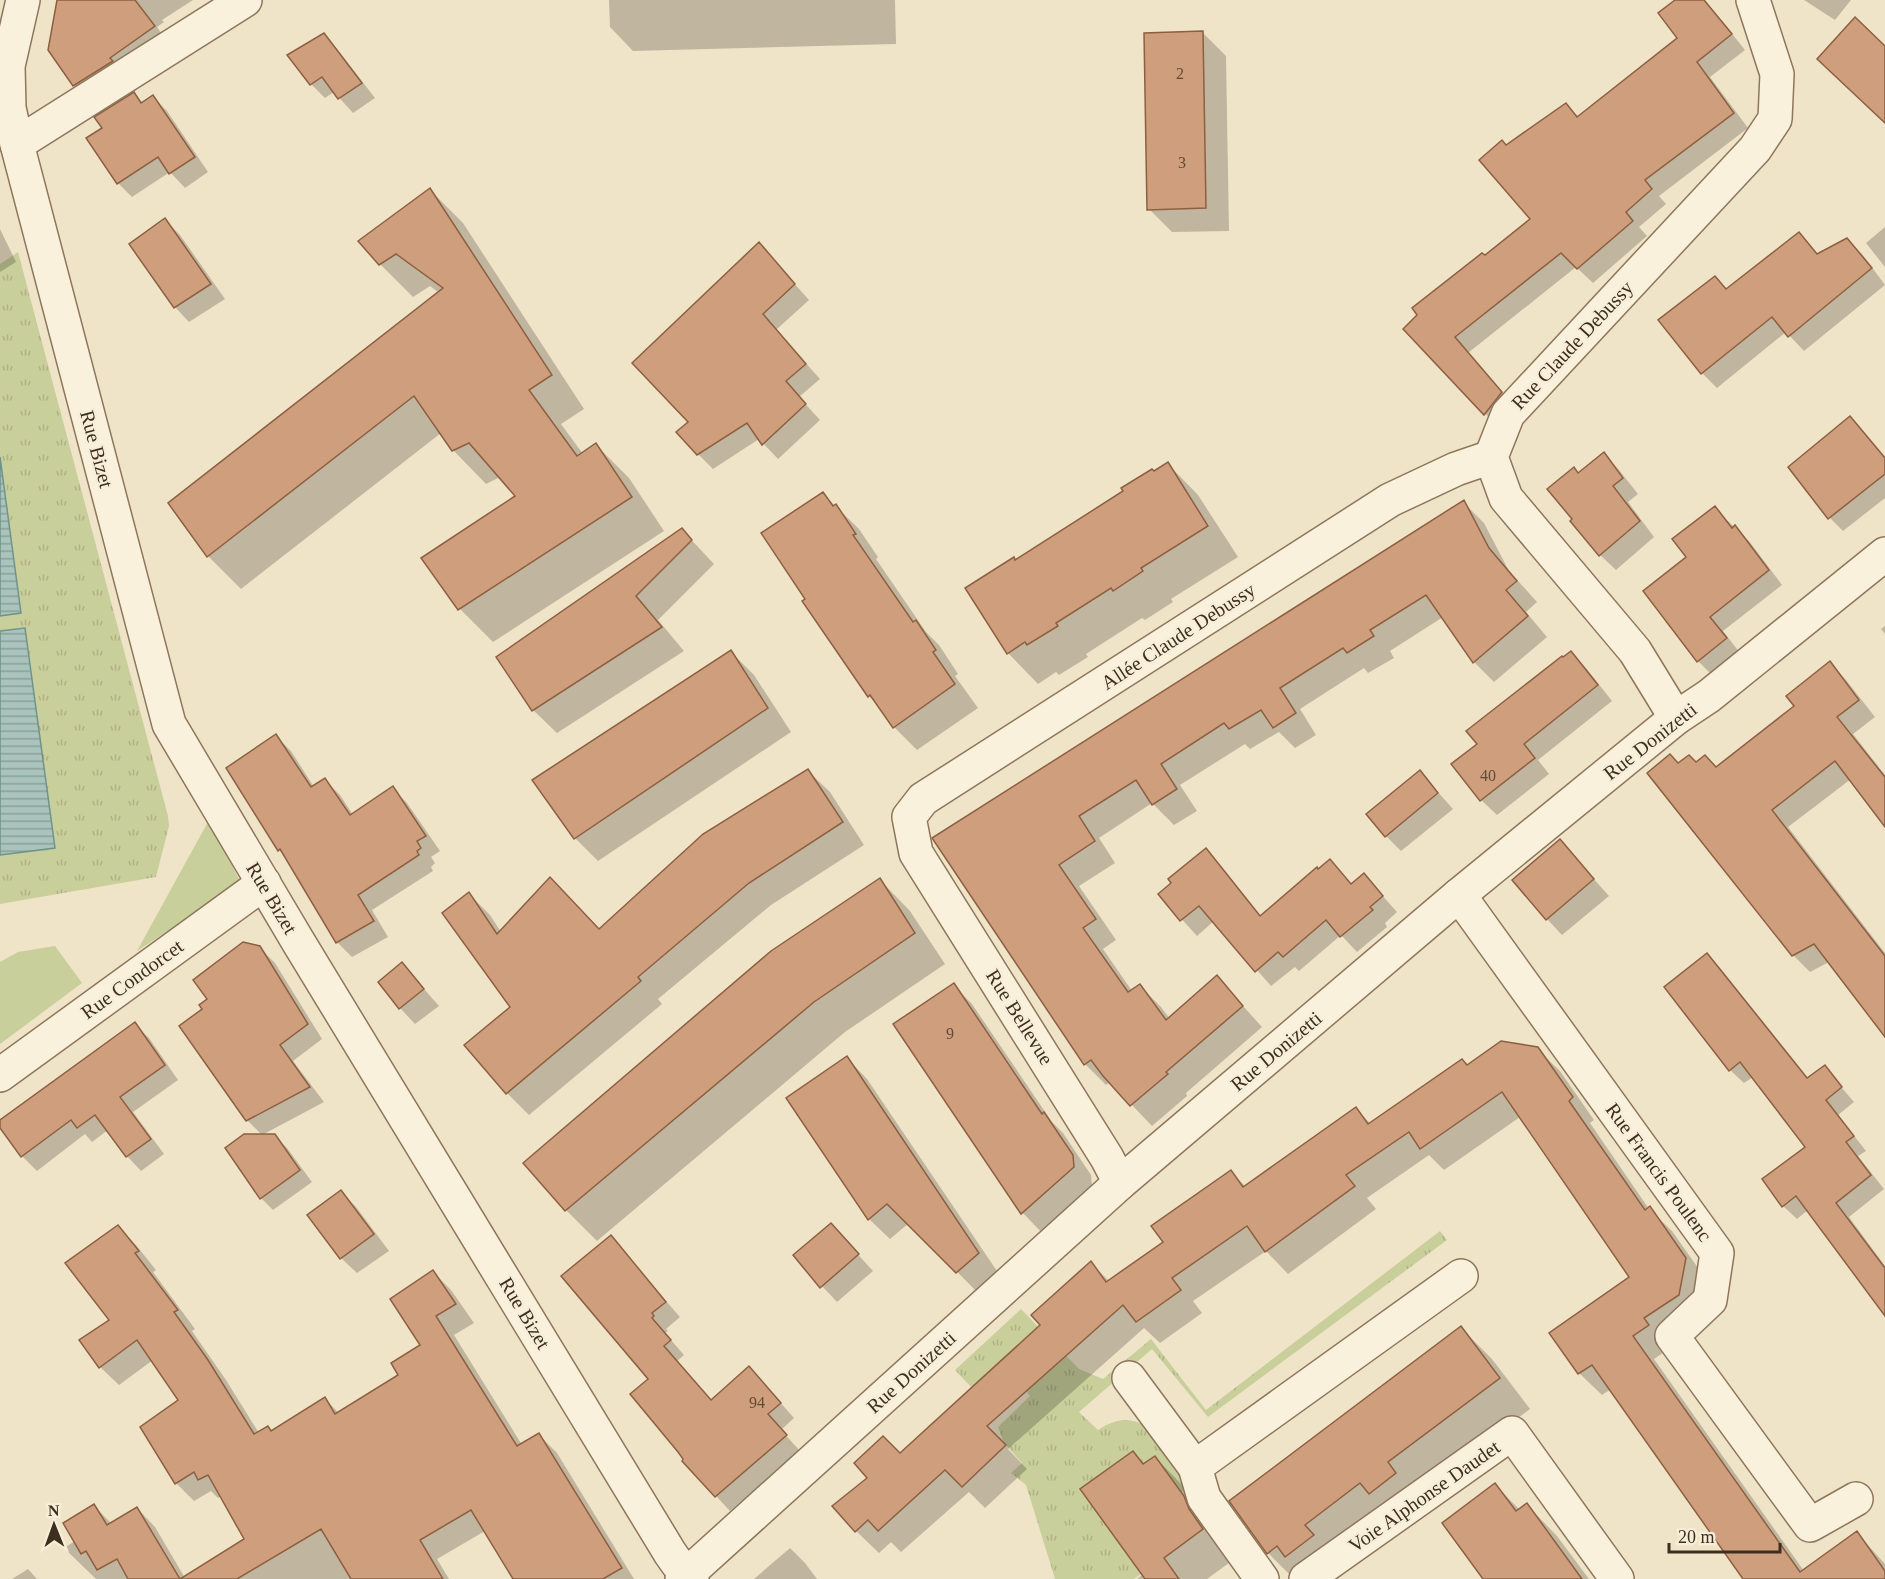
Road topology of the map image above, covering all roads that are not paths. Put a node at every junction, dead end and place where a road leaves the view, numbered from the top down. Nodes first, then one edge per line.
1 (23, 0) edge
2 (245, 0) edge
3 (1753, 0) edge
4 (17, 144) junction
5 (1491, 457) junction
6 (1885, 554) edge
7 (1676, 718) junction
8 (916, 853) joint
9 (264, 883) junction
10 (1459, 895) junction
11 (0, 1076) edge
12 (1120, 1183) junction
13 (1461, 1276) dead end
14 (1129, 1378) dead end
15 (1196, 1467) junction
16 (1856, 1499) dead end
17 (688, 1577) edge
18 (1262, 1579) edge
19 (1306, 1579) edge
20 (1617, 1579) edge

1 - 4 street, Rue Bizet
2 - 4 street
3 - 5 street, Rue Claude Debussy
4 - 9 street, Rue Bizet
5 - 7 street
5 - 8 street, Allée Claude Debussy
6 - 7 street, Rue Donizetti
7 - 10 street, Rue Donizetti
8 - 12 street, Rue Bellevue
9 - 11 street, Rue Condorcet
9 - 17 street, Rue Bizet
10 - 12 street, Rue Donizetti
10 - 16 street, Rue Francis Poulenc
12 - 17 street, Rue Donizetti
13 - 15 street
14 - 15 street
15 - 18 street
19 - 20 street, Voie Alphonse Daudet

